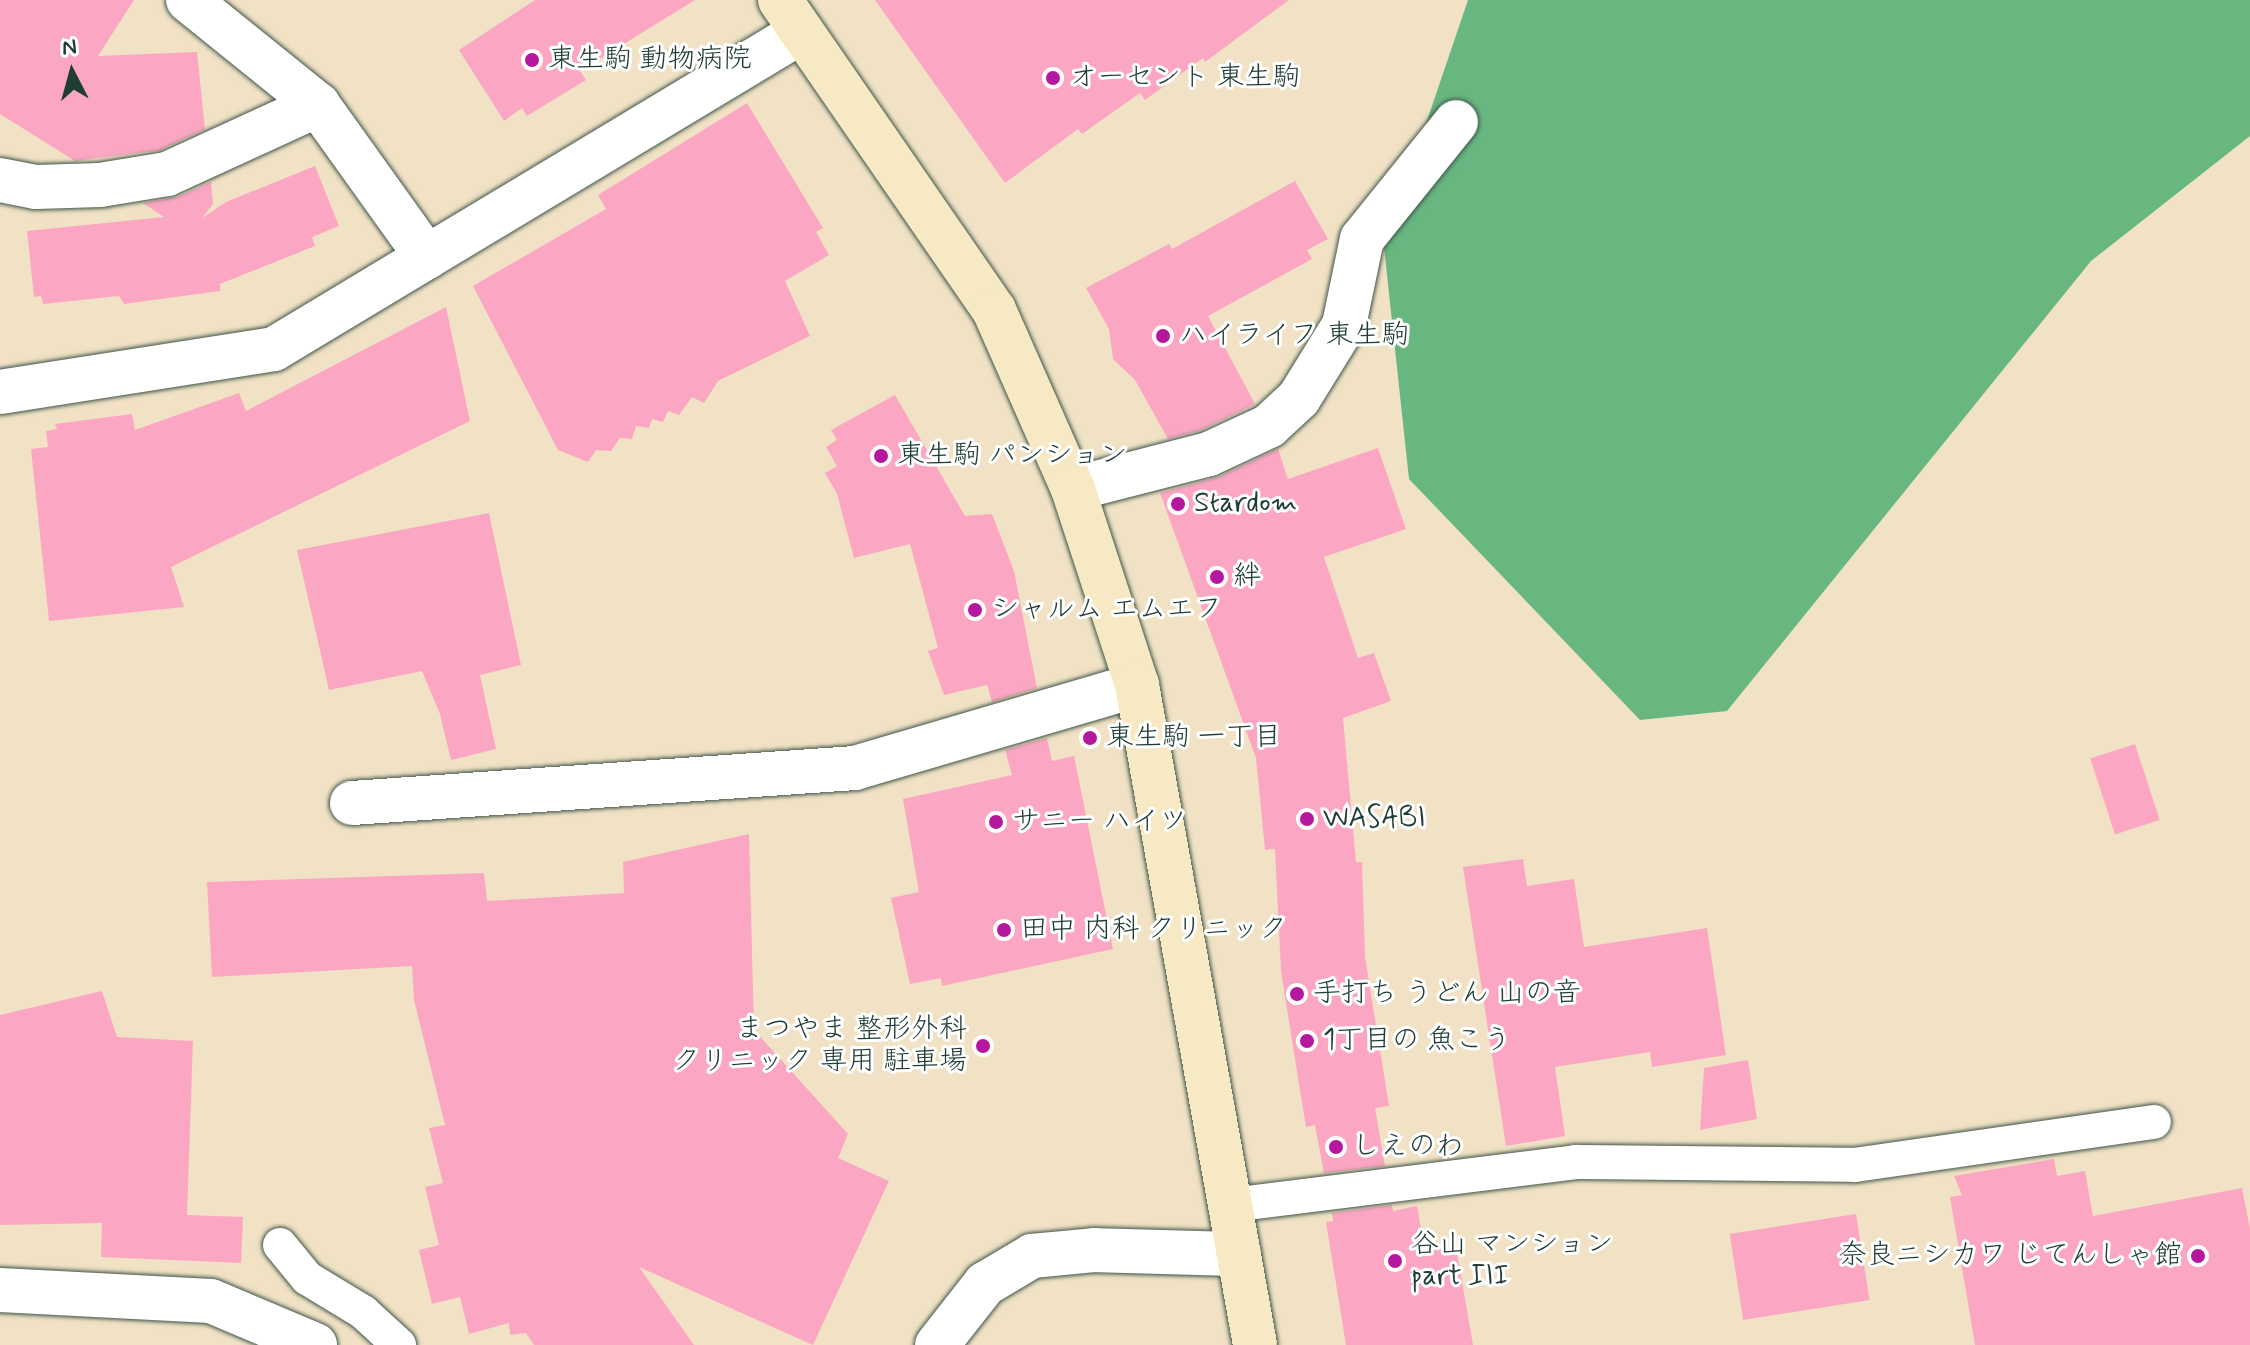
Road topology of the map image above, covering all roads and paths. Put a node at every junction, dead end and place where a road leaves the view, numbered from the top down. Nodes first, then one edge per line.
1 (188, 0) edge
2 (791, 16) edge
3 (318, 105) junction
4 (1456, 122) dead end
5 (0, 180) edge
6 (427, 257) junction
7 (0, 392) edge
8 (0, 399) edge
9 (1073, 489) junction
10 (1137, 685) junction
11 (352, 803) dead end
12 (2154, 1122) dead end
13 (1231, 1205) junction
14 (280, 1245) dead end
15 (1239, 1254) junction
16 (0, 1290) edge
17 (315, 1345) edge
18 (399, 1345) edge
19 (937, 1345) edge
20 (1255, 1345) edge

1 - 3 street
2 - 6 street
2 - 9 street
3 - 5 street
3 - 6 street
4 - 9 street
6 - 7 street
7 - 8 lane
9 - 10 street
10 - 11 street
10 - 13 street
12 - 13 lane
13 - 15 street
14 - 18 lane
15 - 19 street
15 - 20 street
16 - 17 street

